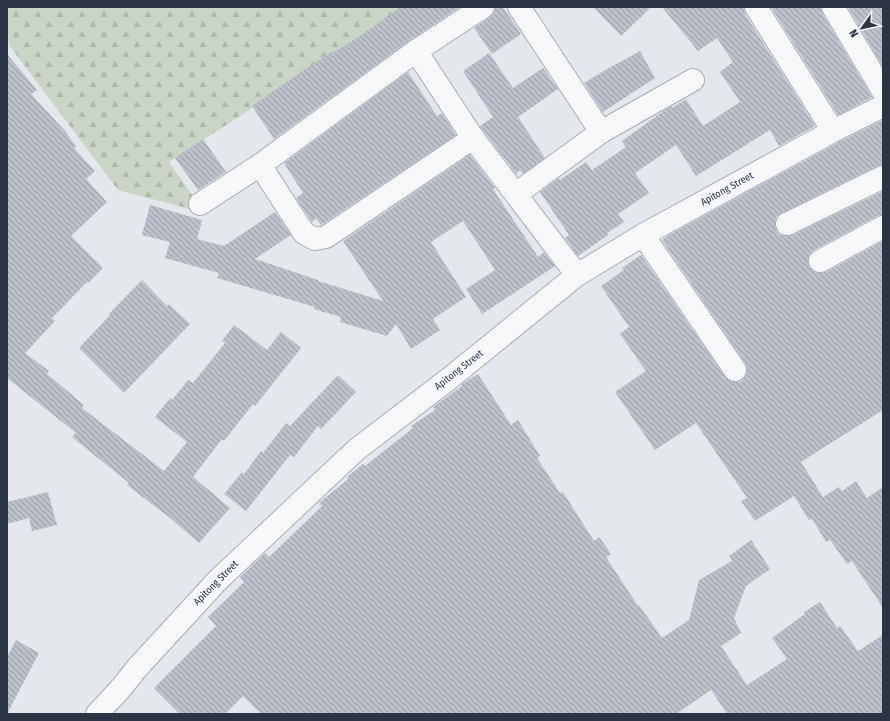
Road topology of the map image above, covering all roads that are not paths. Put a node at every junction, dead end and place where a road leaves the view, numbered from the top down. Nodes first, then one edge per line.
1 (483, 7) edge
2 (519, 7) edge
3 (756, 7) edge
4 (833, 7) edge
5 (416, 51) junction
6 (693, 80) dead end
7 (883, 91) edge
8 (883, 106) edge
9 (833, 131) junction
10 (600, 132) junction
11 (474, 138) junction
12 (260, 165) junction
13 (883, 177) edge
14 (516, 194) junction
15 (200, 204) dead end
16 (787, 224) dead end
17 (883, 227) edge
18 (643, 235) junction
19 (820, 261) dead end
20 (577, 275) junction
21 (735, 370) dead end
22 (97, 714) edge

1 - 5 street
2 - 10 street
3 - 9 street
4 - 7 street
5 - 11 street
5 - 12 street
6 - 10 street
8 - 9 street, Apitong Street
9 - 18 street, Apitong Street
10 - 14 street
11 - 12 street
11 - 14 street
12 - 15 street
13 - 16 street
14 - 20 street
17 - 19 street
18 - 20 street, Apitong Street
18 - 21 street
20 - 22 street, Apitong Street

